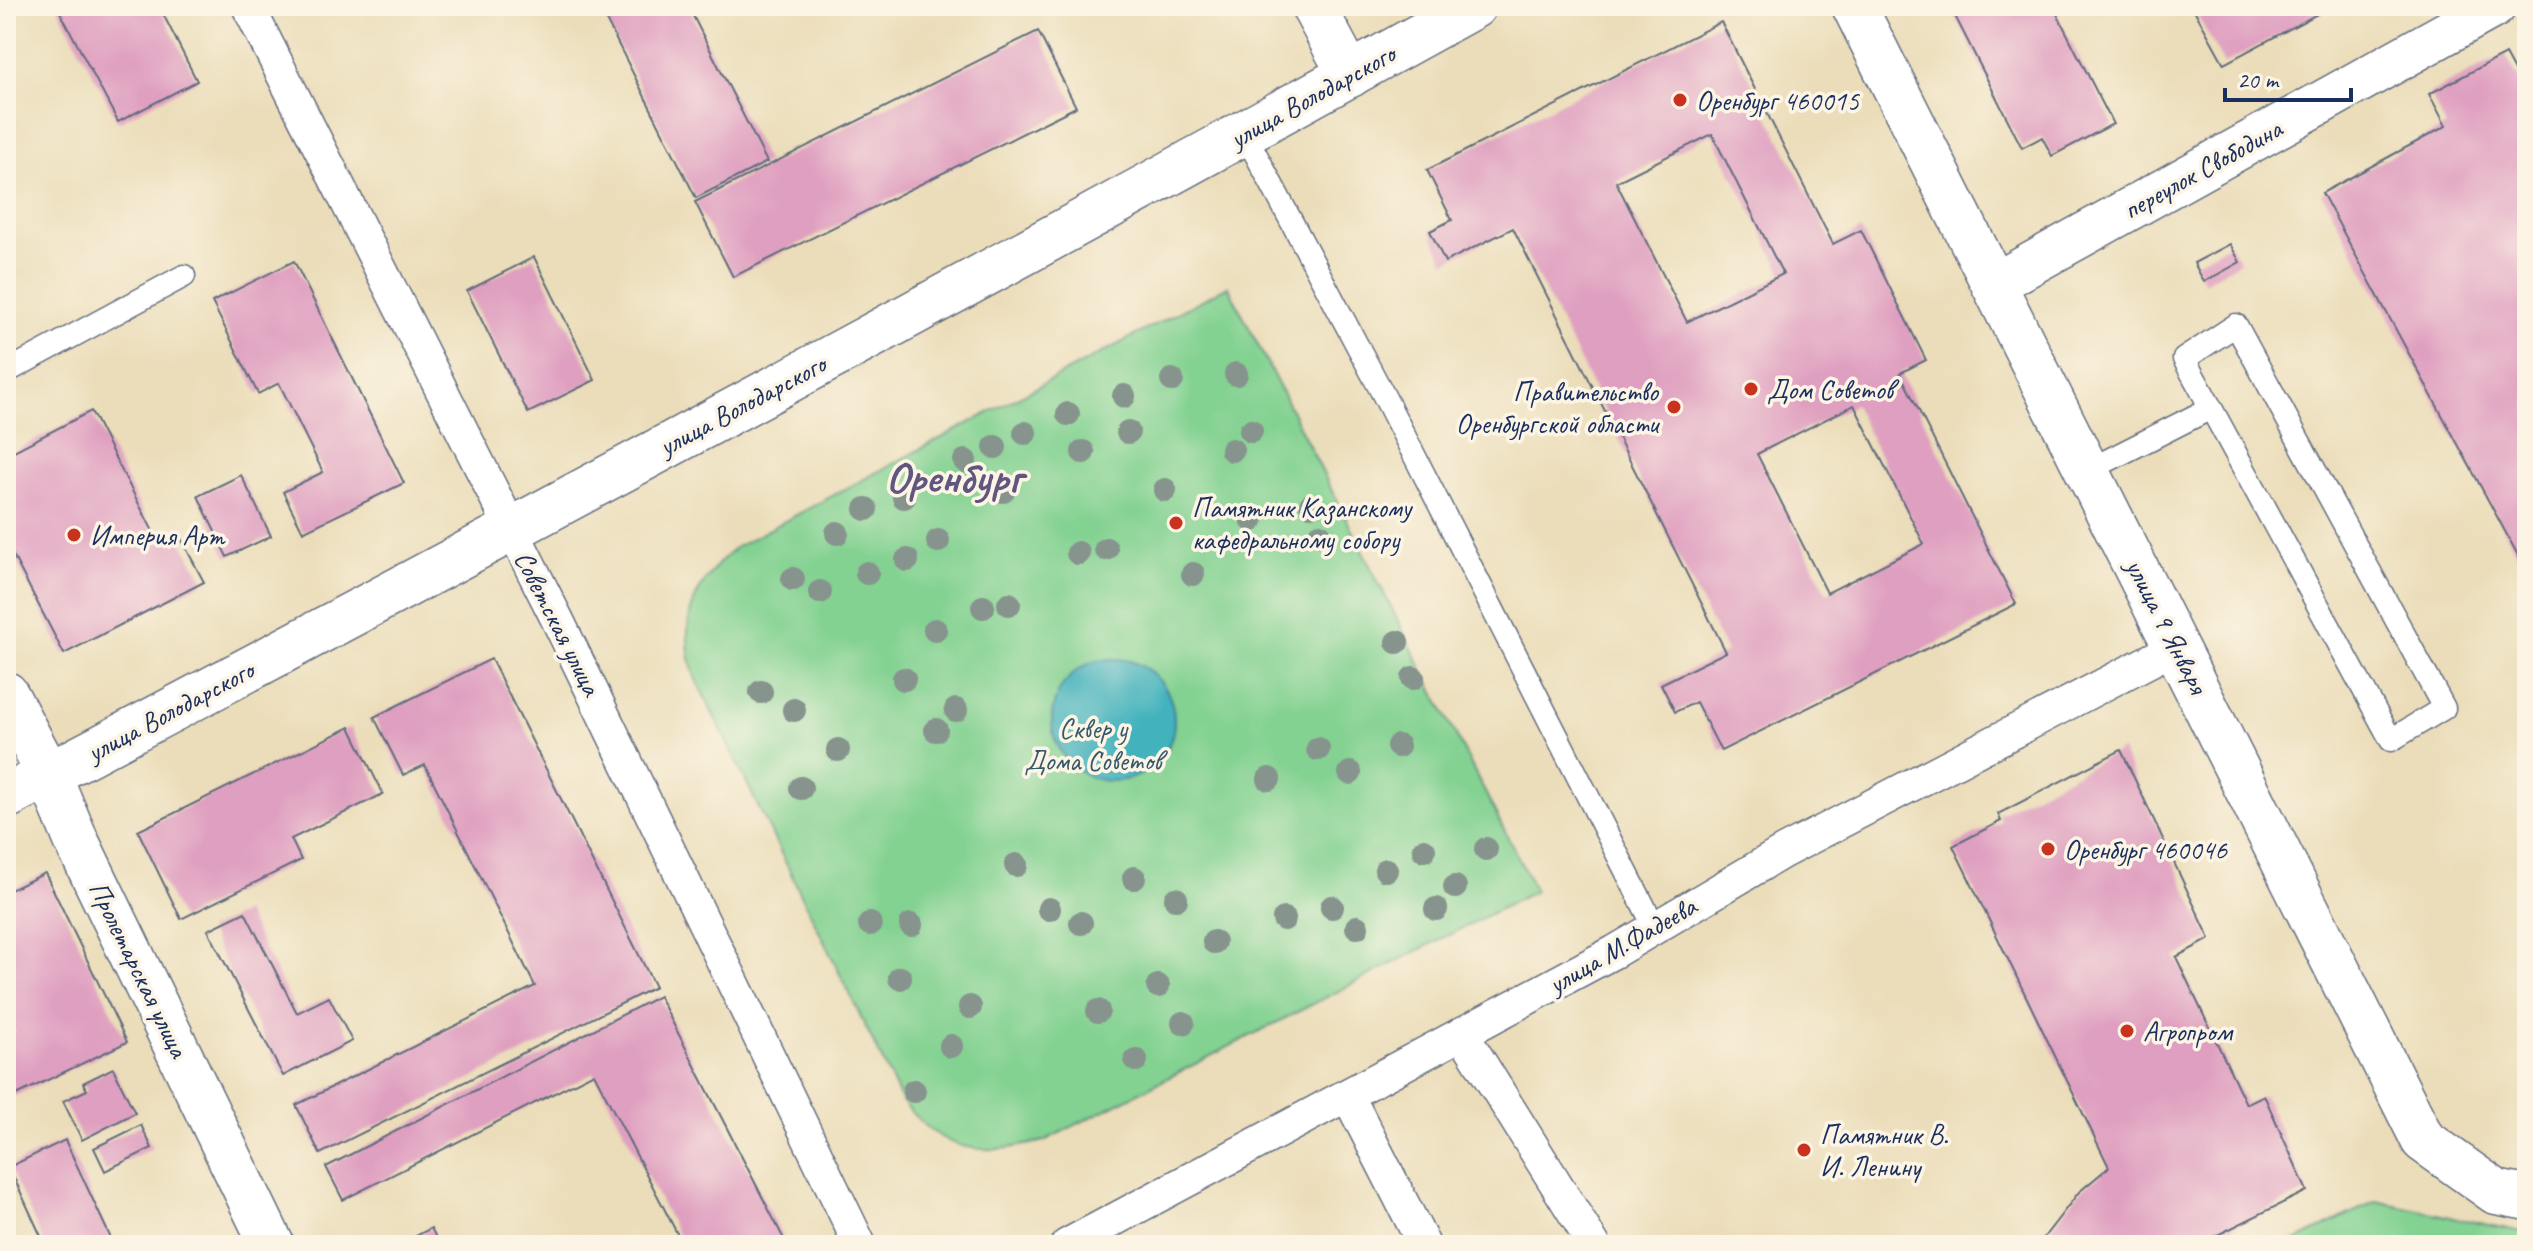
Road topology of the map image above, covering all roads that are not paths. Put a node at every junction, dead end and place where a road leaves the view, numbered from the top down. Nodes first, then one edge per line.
1 (248, 6) edge
2 (1313, 6) edge
3 (1474, 6) edge
4 (1854, 6) edge
5 (2495, 6) edge
6 (1350, 75) junction
7 (1245, 134) junction
8 (184, 276) dead end
9 (1993, 285) junction
10 (6, 372) edge
11 (2211, 408) junction
12 (2089, 470) junction
13 (511, 530) junction
14 (2178, 646) junction
15 (6, 694) edge
16 (49, 775) junction
17 (6, 797) edge
18 (1655, 928) junction
19 (1462, 1033) junction
20 (1348, 1096) junction
21 (2527, 1198) edge
22 (272, 1245) edge
23 (860, 1245) edge
24 (1067, 1245) edge
25 (1424, 1245) edge
26 (1594, 1245) edge

1 - 13 street, Советская улица
2 - 6 main road
3 - 6 main road, улица Володарского
4 - 9 main road, улица 9 Января
5 - 9 street, переулок Свободина
6 - 7 main road, улица Володарского
7 - 13 main road, улица Володарского
7 - 18 lane
8 - 10 lane
9 - 12 main road, улица 9 Января
11 - 11 lane
11 - 12 lane
12 - 14 main road, улица 9 Января
13 - 16 main road, улица Володарского
13 - 23 street, Советская улица
14 - 18 street, улица М.Фадеева
14 - 21 main road, улица 9 Января
15 - 16 main road, Пролетарская улица
16 - 17 main road, улица Володарского
16 - 22 main road, Пролетарская улица
18 - 19 street, улица М.Фадеева
19 - 20 street, улица М.Фадеева
19 - 26 street
20 - 24 street, улица М.Фадеева
20 - 25 street

